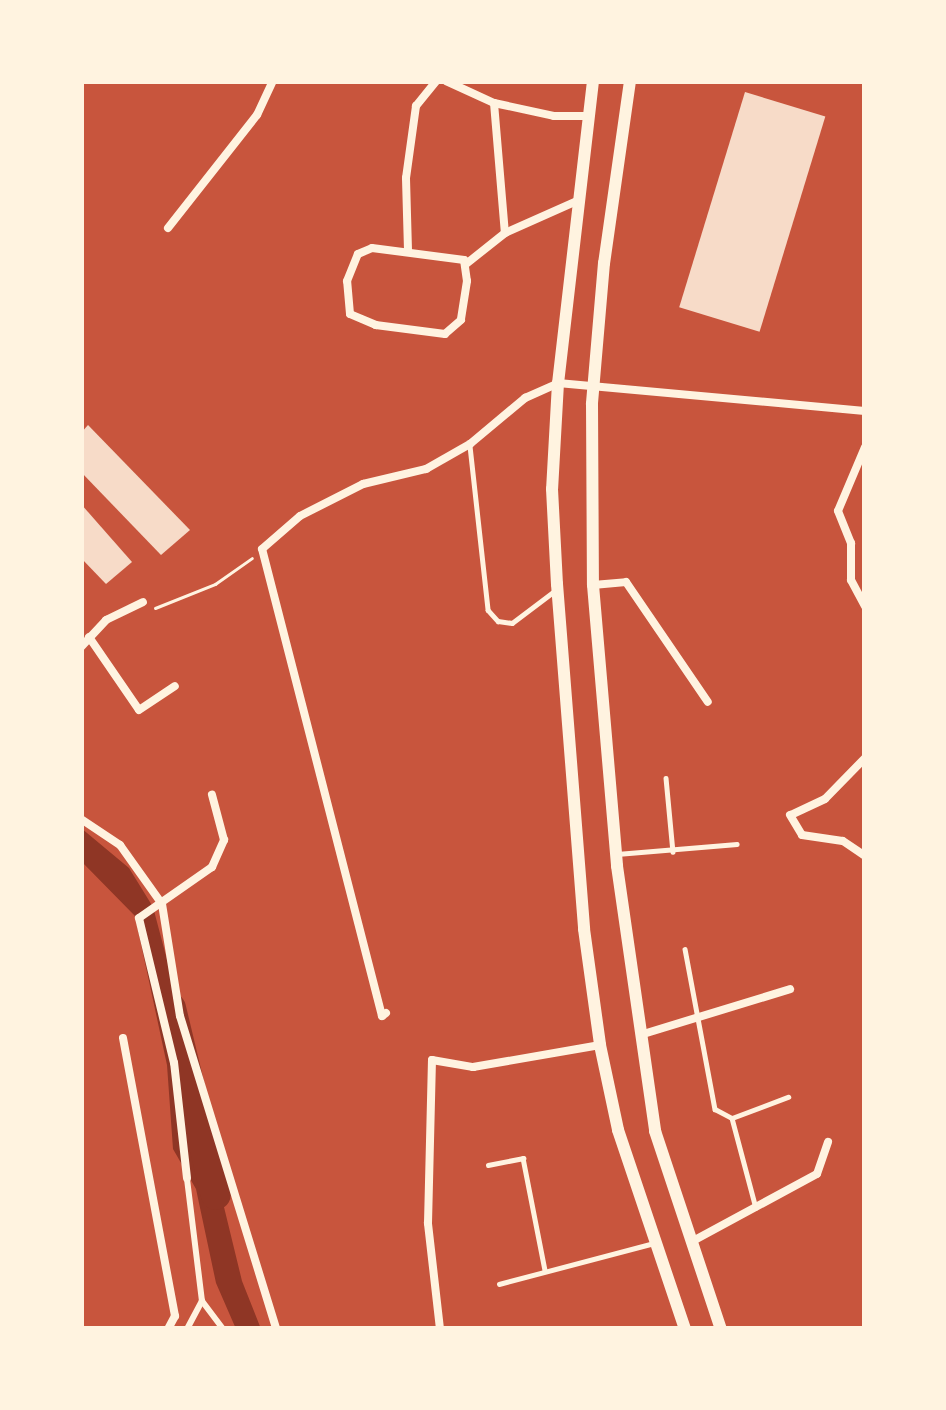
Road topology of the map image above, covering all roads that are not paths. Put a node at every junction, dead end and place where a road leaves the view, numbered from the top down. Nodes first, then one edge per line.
1 (273, 81) edge
2 (436, 81) edge
3 (446, 81) edge
4 (592, 81) edge
5 (630, 81) edge
6 (494, 103) junction
7 (586, 116) junction
8 (577, 201) junction
9 (168, 229) dead end
10 (505, 233) junction
11 (407, 250) junction
12 (464, 266) junction
13 (558, 383) junction
14 (594, 383) junction
15 (865, 411) edge
16 (470, 444) junction
17 (865, 447) edge
18 (593, 585) junction
19 (557, 588) junction
20 (143, 602) dead end
21 (865, 606) edge
22 (89, 638) junction
23 (81, 647) edge
24 (175, 686) dead end
25 (708, 702) dead end
26 (865, 758) edge
27 (666, 778) dead end
28 (212, 795) dead end
29 (81, 819) edge
30 (737, 844) dead end
31 (673, 852) junction
32 (616, 854) junction
33 (865, 856) edge
34 (162, 904) junction
35 (686, 949) dead end
36 (790, 989) dead end
37 (386, 1013) dead end
38 (695, 1022) junction
39 (639, 1035) junction
40 (123, 1038) dead end
41 (600, 1046) junction
42 (788, 1097) dead end
43 (733, 1118) junction
44 (828, 1142) dead end
45 (488, 1166) dead end
46 (187, 1178) joint
47 (756, 1208) junction
48 (654, 1243) junction
49 (690, 1243) junction
50 (546, 1271) junction
51 (499, 1284) dead end
52 (202, 1301) junction
53 (168, 1329) edge
54 (187, 1329) edge
55 (223, 1329) edge
56 (276, 1329) edge
57 (440, 1329) edge
58 (685, 1329) edge
59 (721, 1329) edge

1 - 9 street
2 - 11 street
3 - 6 street
4 - 7 main road
5 - 14 main road
6 - 7 street
6 - 10 street
7 - 8 main road
8 - 10 street
8 - 13 main road
10 - 12 street
11 - 12 street
11 - 12 street
13 - 14 street
13 - 16 street
13 - 19 main road
14 - 15 street
14 - 18 main road
16 - 19 lane
16 - 37 street
17 - 21 street
18 - 25 street
18 - 32 main road
19 - 41 main road
20 - 22 street
22 - 23 street
22 - 24 street
26 - 33 street
27 - 31 lane
28 - 34 street
29 - 34 street
30 - 31 lane
31 - 32 lane
32 - 39 main road
34 - 46 street
34 - 56 street
35 - 38 lane
36 - 38 street
38 - 39 street
38 - 43 lane
39 - 49 main road
40 - 53 street
41 - 48 main road
41 - 57 street
42 - 43 lane
43 - 47 lane
44 - 47 street
45 - 50 lane
46 - 52 street
47 - 49 street
48 - 50 lane
48 - 58 main road
49 - 59 main road
50 - 51 lane
52 - 54 street
52 - 55 street

